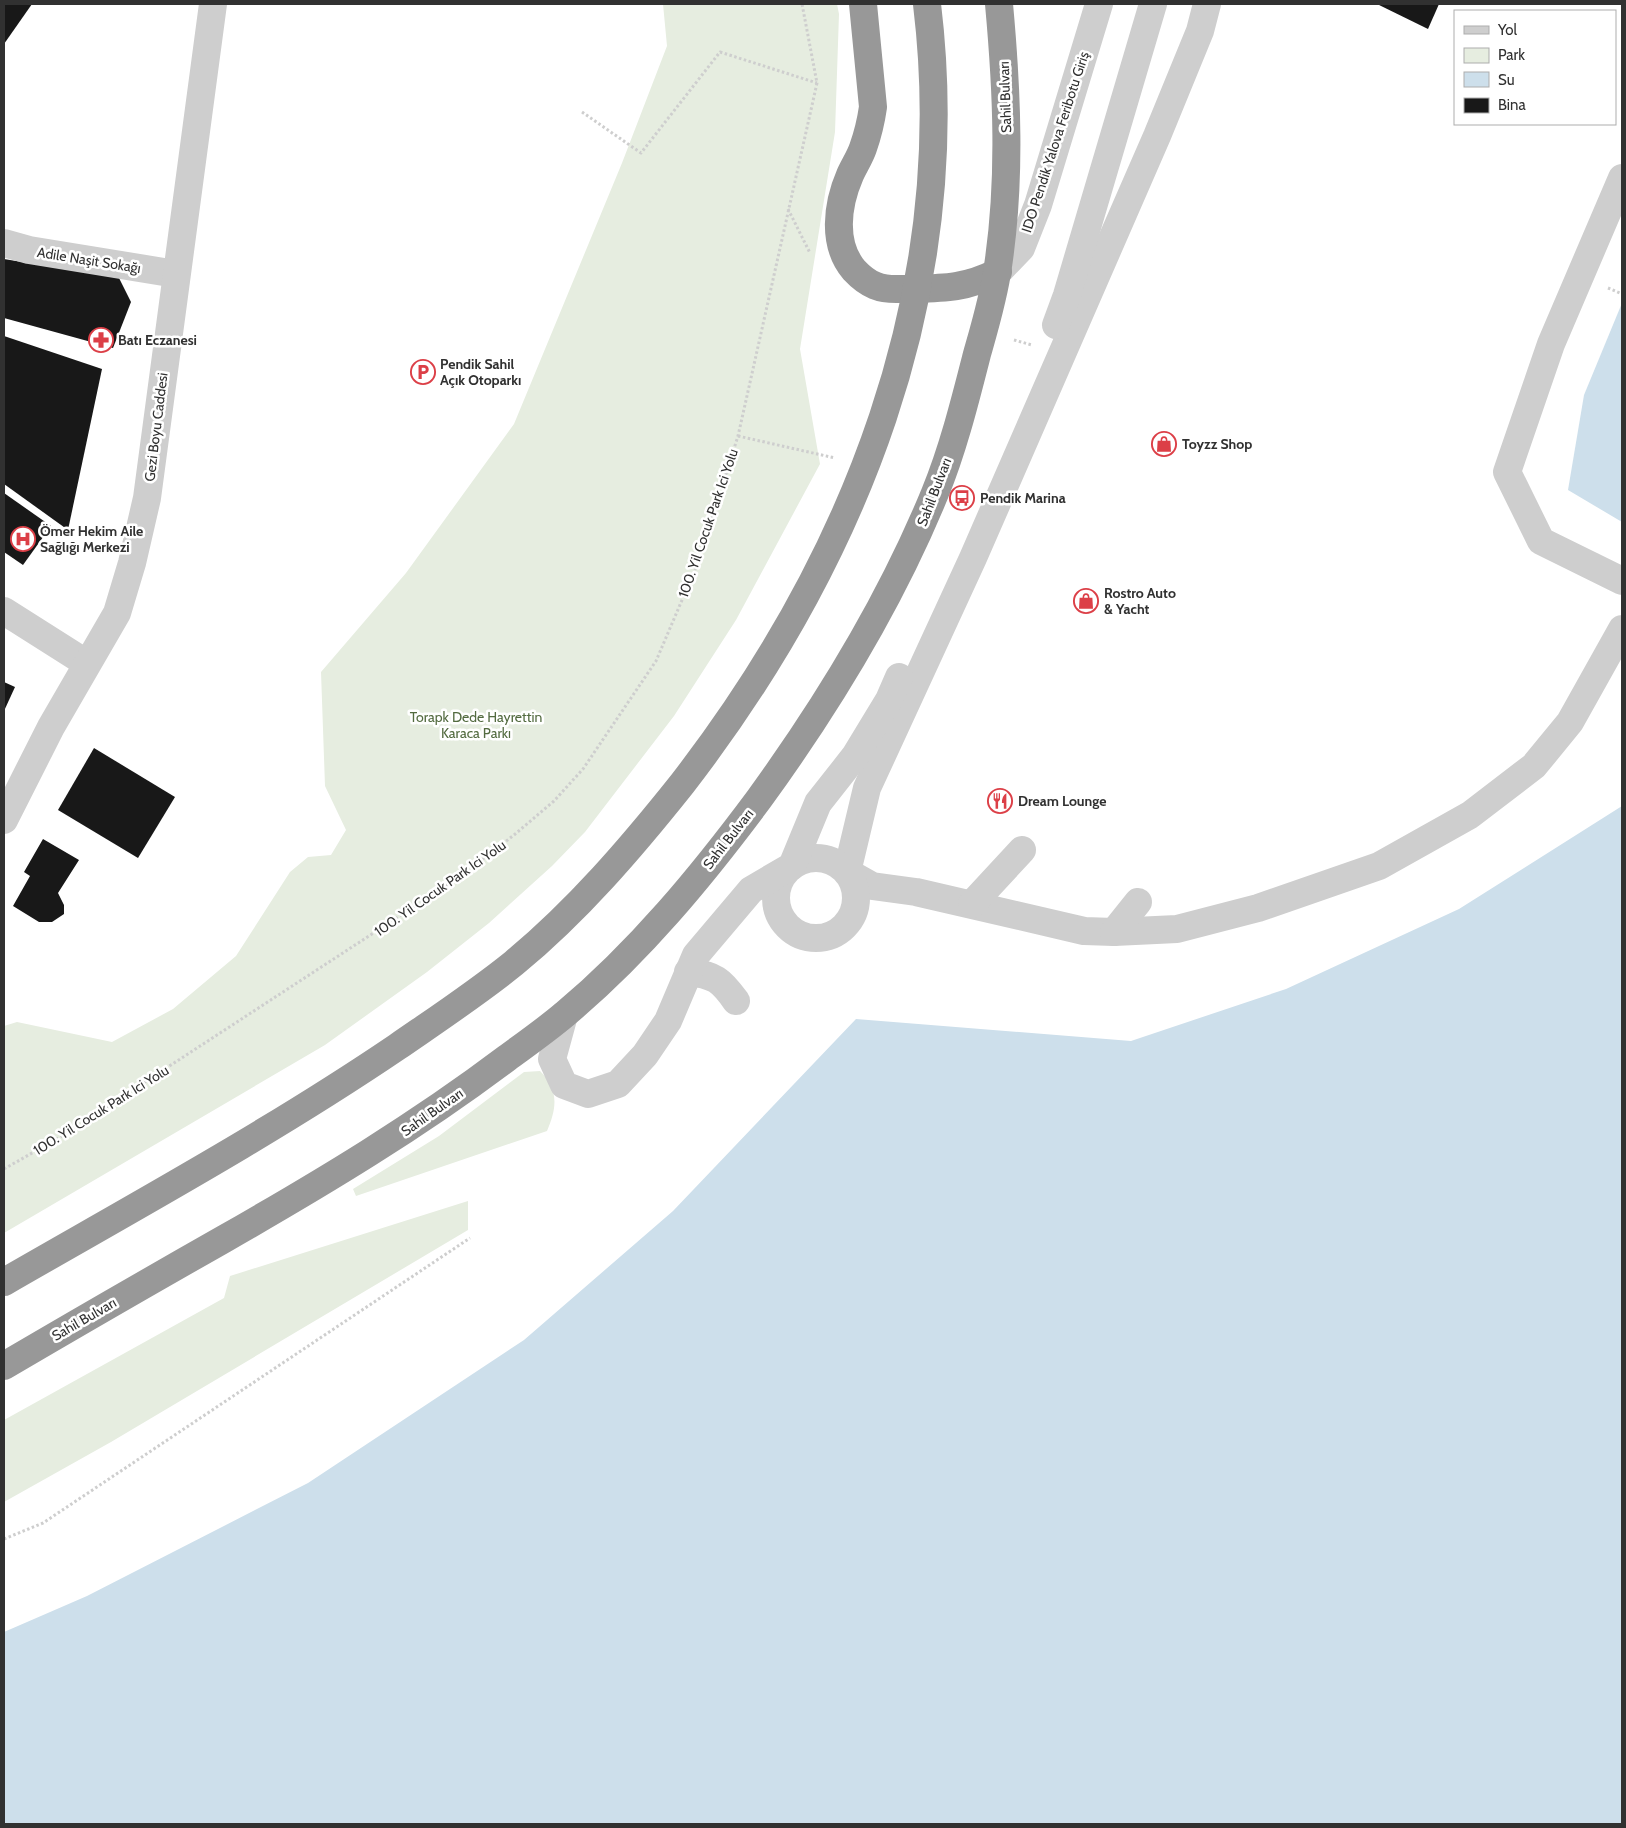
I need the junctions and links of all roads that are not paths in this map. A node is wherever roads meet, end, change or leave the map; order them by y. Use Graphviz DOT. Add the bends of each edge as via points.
graph roads {
  1 [pos="213,4"];
  2 [pos="863,4"];
  3 [pos="927,4"];
  4 [pos="999,4"];
  5 [pos="1099,4"];
  6 [pos="1153,4"];
  7 [pos="1207,4"];
  8 [pos="1622,178"];
  9 [pos="4,243"];
  10 [pos="998,272"];
  11 [pos="176,274"];
  12 [pos="918,288"];
  13 [pos="1622,581"];
  14 [pos="4,611"];
  15 [pos="1622,629"];
  16 [pos="86,663"];
  17 [pos="4,820"];
  18 [pos="1022,850"];
  19 [pos="792,866"];
  20 [pos="847,872"];
  21 [pos="1138,902"];
  22 [pos="972,904"];
  23 [pos="1114,932"];
  24 [pos="688,972"];
  25 [pos="736,1001"];
  26 [pos="564,1015"];
  27 [pos="4,1282"];
  28 [pos="4,1366"];
  1 -- 11 [label="street, Gezi Boyu Caddesi"];
  2 -- 12 [label="highway" via="873,107 865,142 841,199 841,244 848,263 860,277 877,288"];
  3 -- 12 [label="highway" via="934,59 934,126 932,185"];
  4 -- 10 [label="highway, Sahil Bulvarı" via="1007,126"];
  5 -- 10 [label="street, IDO Pendik Yalova Feribotu Giriş" via="1038,205 1021,248"];
  6 -- 19 [label="street" via="1067,295 1030,391 889,700 855,756 818,804"];
  7 -- 20 [label="street" via="1200,32 1158,136 973,558 867,788"];
  8 -- 13 [label="street" via="1551,344 1507,472 1541,541"];
  9 -- 11 [label="street, Adile Naşit Sokağı"];
  10 -- 12 [label="highway" via="968,285"];
  10 -- 26 [label="highway, Sahil Bulvarı" via="966,396 937,490 889,594 846,670 793,752 729,840 677,904"];
  11 -- 16 [label="street, Gezi Boyu Caddesi" via="147,498 132,563 117,613"];
  12 -- 27 [label="highway" via="867,466 844,520 770,659 718,737 650,824 590,893 514,963 322,1098"];
  14 -- 16 [label="street"];
  15 -- 23 [label="street" via="1601,671 1564,729 1534,766 1470,815 1380,866 1258,908 1178,929"];
  16 -- 17 [label="street, Gezi Boyu Caddesi"];
  18 -- 22 [label="street"];
  19 -- 20 [label="street" via="808,859 822,858"];
  19 -- 20 [label="street" via="779,883 776,896 778,910 787,926 812,938 834,934 851,917 855,890"];
  19 -- 24 [label="street" via="751,890 696,955"];
  20 -- 22 [label="street" via="872,886"];
  21 -- 23 [label="street"];
  22 -- 23 [label="street" via="1084,930"];
  24 -- 25 [label="street" via="717,978"];
  24 -- 26 [label="street" via="668,1021 645,1055 618,1084 588,1094 564,1084 552,1059"];
  26 -- 28 [label="highway, Sahil Bulvarı" via="404,1132"];
}
